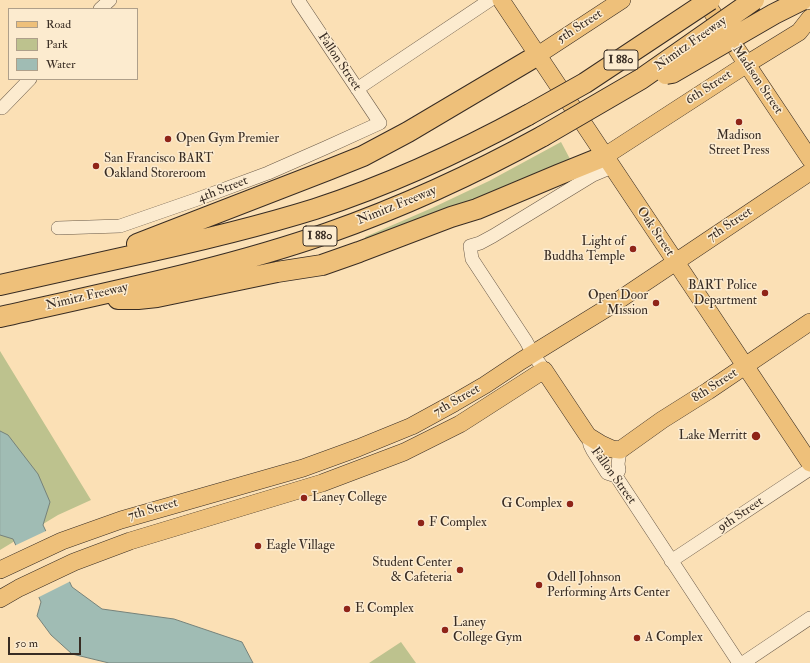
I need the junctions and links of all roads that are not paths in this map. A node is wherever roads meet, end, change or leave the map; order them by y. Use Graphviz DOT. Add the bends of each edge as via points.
graph roads {
  1 [pos="110,0"];
  2 [pos="298,0"];
  3 [pos="490,0"];
  4 [pos="502,0"];
  5 [pos="622,0"];
  6 [pos="704,0"];
  7 [pos="710,0"];
  8 [pos="754,0"];
  9 [pos="802,0"];
  10 [pos="101,8"];
  11 [pos="810,18"];
  12 [pos="805,29"];
  13 [pos="538,55"];
  14 [pos="747,64"];
  15 [pos="641,79"];
  16 [pos="29,80"];
  17 [pos="357,89"];
  18 [pos="2,108"];
  19 [pos="380,123"];
  20 [pos="810,159"];
  21 [pos="608,161"];
  22 [pos="810,172"];
  23 [pos="58,228"];
  24 [pos="470,246"];
  25 [pos="675,262"];
  26 [pos="77,268"];
  27 [pos="0,285"];
  28 [pos="84,298"];
  29 [pos="607,308"];
  30 [pos="0,317"];
  31 [pos="810,322"];
  32 [pos="533,354"];
  33 [pos="745,366"];
  34 [pos="547,374"];
  35 [pos="588,436"];
  36 [pos="620,450"];
  37 [pos="810,463"];
  38 [pos="810,469"];
  39 [pos="616,476"];
  40 [pos="671,561"];
  41 [pos="4,569"];
  42 [pos="0,599"];
  43 [pos="810,618"];
  44 [pos="739,663"];
  45 [pos="743,663"];
  1 -- 10 [label="street"];
  2 -- 17 [label="street, Fallon Street"];
  3 -- 17 [label="street"];
  4 -- 13 [label="main road, Oak Street"];
  5 -- 13 [label="main road, 5th Street"];
  6 -- 14 [label="main road, Madison Street"];
  7 -- 26 [label="highway, Nimitz Freeway / I 880, bridge" via="585,83 423,167 315,209 273,222"];
  8 -- 15 [label="highway, Nimitz Freeway / I 880, bridge"];
  9 -- 15 [label="highway, bridge" via="672,72"];
  11 -- 12 [label="main road, 6th Street"];
  12 -- 14 [label="main road, 6th Street"];
  13 -- 21 [label="main road, Oak Street"];
  13 -- 26 [label="highway" via="363,156"];
  14 -- 20 [label="main road, Madison Street"];
  14 -- 21 [label="main road, 6th Street"];
  15 -- 28 [label="highway, Nimitz Freeway / I 880, bridge" via="502,158 386,211 280,249"];
  16 -- 18 [label="street"];
  17 -- 19 [label="street, Fallon Street"];
  19 -- 23 [label="street, 4th Street" via="268,173 120,226"];
  21 -- 24 [label="street, 6th Street" via="593,175 493,236"];
  21 -- 25 [label="main road, Oak Street"];
  21 -- 28 [label="highway" via="558,175 477,209 322,265 157,297"];
  22 -- 25 [label="main road, 7th Street"];
  24 -- 32 [label="street, Fallon Street" via="472,259"];
  25 -- 29 [label="main road, 7th Street"];
  25 -- 33 [label="main road, Oak Street"];
  26 -- 27 [label="highway, Nimitz Freeway / I 880"];
  28 -- 30 [label="highway, Nimitz Freeway / I 880"];
  29 -- 32 [label="main road, 7th Street"];
  29 -- 34 [label="main road" via="560,344 549,359"];
  31 -- 33 [label="main road, 8th Street"];
  32 -- 34 [label="street, Fallon Street"];
  32 -- 41 [label="main road, 7th Street" via="454,404 412,426 358,448 303,468 121,520 62,542"];
  33 -- 36 [label="main road, 8th Street"];
  33 -- 37 [label="main road, Oak Street"];
  34 -- 35 [label="main road, Fallon Street"];
  34 -- 42 [label="main road, 7th Street" via="460,424 404,452 322,483 130,540 74,562"];
  35 -- 36 [label="main road" via="612,449"];
  35 -- 39 [label="street, Fallon Street" via="593,451 607,473"];
  36 -- 39 [label="street" via="619,470"];
  38 -- 40 [label="street, 9th Street"];
  39 -- 40 [label="street, Fallon Street"];
  40 -- 44 [label="street, Fallon Street"];
  43 -- 45 [label="street"];
}
